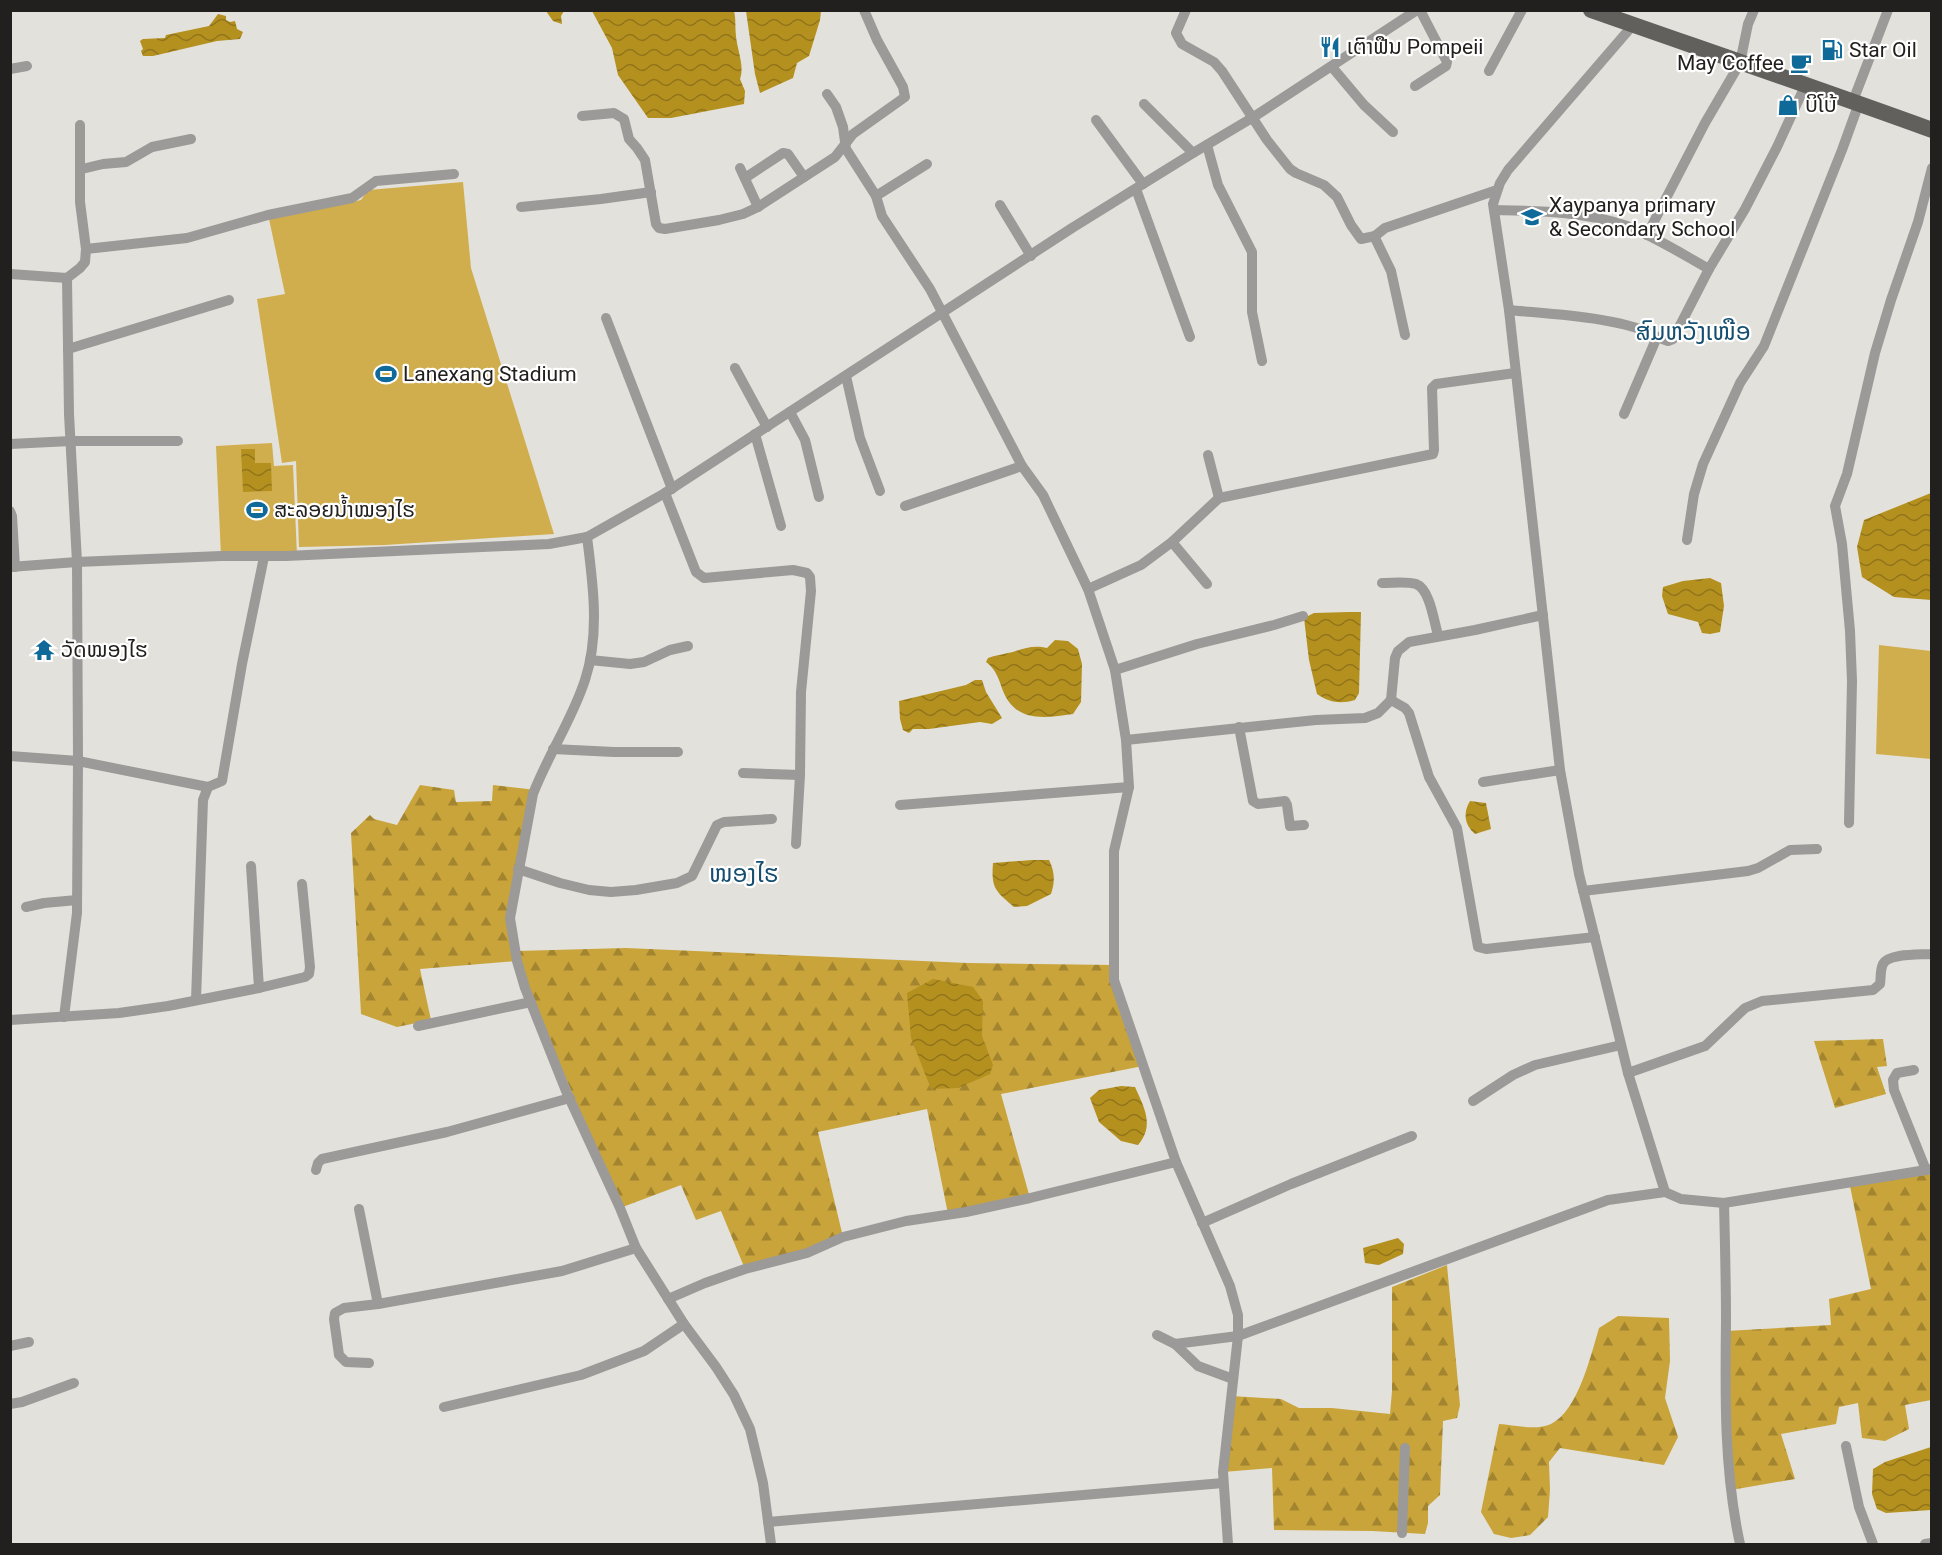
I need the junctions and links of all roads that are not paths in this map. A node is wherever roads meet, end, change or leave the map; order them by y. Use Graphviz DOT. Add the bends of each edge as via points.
graph roads {
  1 [pos="864,10"];
  2 [pos="1186,10"];
  3 [pos="1419,10"];
  4 [pos="1522,10"];
  5 [pos="1591,10"];
  6 [pos="1754,10"];
  7 [pos="1888,10"];
  8 [pos="1633,25"];
  9 [pos="1740,63"];
  10 [pos="27,66"];
  11 [pos="1332,67"];
  12 [pos="10,69"];
  13 [pos="1490,71"];
  14 [pos="1415,86"];
  15 [pos="1805,86"];
  16 [pos="827,94"];
  17 [pos="1856,102"];
  18 [pos="1144,104"];
  19 [pos="582,116"];
  20 [pos="1252,118"];
  21 [pos="1096,120"];
  22 [pos="80,125"];
  23 [pos="1932,130"];
  24 [pos="1393,132"];
  25 [pos="191,139"];
  26 [pos="845,145"];
  27 [pos="1207,145"];
  28 [pos="1193,153"];
  29 [pos="927,164"];
  30 [pos="1932,168"];
  31 [pos="82,169"];
  32 [pos="454,174"];
  33 [pos="804,177"];
  34 [pos="1140,187"];
  35 [pos="1497,190"];
  36 [pos="651,192"];
  37 [pos="876,196"];
  38 [pos="1000,205"];
  39 [pos="521,207"];
  40 [pos="758,207"];
  41 [pos="1494,210"];
  42 [pos="1647,235"];
  43 [pos="1376,236"];
  44 [pos="87,249"];
  45 [pos="1031,256"];
  46 [pos="1709,268"];
  47 [pos="10,274"];
  48 [pos="67,278"];
  49 [pos="229,300"];
  50 [pos="1509,310"];
  51 [pos="944,313"];
  52 [pos="606,318"];
  53 [pos="1406,335"];
  54 [pos="1190,337"];
  55 [pos="1657,337"];
  56 [pos="68,349"];
  57 [pos="1262,361"];
  58 [pos="735,368"];
  59 [pos="1515,373"];
  60 [pos="846,376"];
  61 [pos="790,412"];
  62 [pos="1624,414"];
  63 [pos="767,427"];
  64 [pos="755,434"];
  65 [pos="71,441"];
  66 [pos="178,441"];
  67 [pos="10,444"];
  68 [pos="1208,455"];
  69 [pos="1022,466"];
  70 [pos="668,491"];
  71 [pos="880,491"];
  72 [pos="819,496"];
  73 [pos="1219,498"];
  74 [pos="905,506"];
  75 [pos="10,512"];
  76 [pos="781,526"];
  77 [pos="587,537"];
  78 [pos="1687,540"];
  79 [pos="1172,542"];
  80 [pos="264,557"];
  81 [pos="76,562"];
  82 [pos="13,567"];
  83 [pos="1382,583"];
  84 [pos="1207,584"];
  85 [pos="1088,589"];
  86 [pos="1543,615"];
  87 [pos="1303,616"];
  88 [pos="1438,635"];
  89 [pos="688,646"];
  90 [pos="590,660"];
  91 [pos="1115,670"];
  92 [pos="1391,700"];
  93 [pos="1239,727"];
  94 [pos="1126,740"];
  95 [pos="554,749"];
  96 [pos="678,752"];
  97 [pos="10,756"];
  98 [pos="78,762"];
  99 [pos="1560,770"];
  100 [pos="743,773"];
  101 [pos="800,775"];
  102 [pos="1483,782"];
  103 [pos="208,787"];
  104 [pos="1129,787"];
  105 [pos="900,806"];
  106 [pos="772,819"];
  107 [pos="1849,824"];
  108 [pos="1304,825"];
  109 [pos="796,844"];
  110 [pos="1817,849"];
  111 [pos="251,866"];
  112 [pos="518,869"];
  113 [pos="302,884"];
  114 [pos="1583,891"];
  115 [pos="77,900"];
  116 [pos="26,907"];
  117 [pos="1595,937"];
  118 [pos="1932,954"];
  119 [pos="259,988"];
  120 [pos="196,1000"];
  121 [pos="531,1002"];
  122 [pos="64,1017"];
  123 [pos="10,1020"];
  124 [pos="418,1026"];
  125 [pos="1621,1045"];
  126 [pos="1914,1070"];
  127 [pos="1628,1073"];
  128 [pos="570,1098"];
  129 [pos="1473,1101"];
  130 [pos="1412,1136"];
  131 [pos="1176,1162"];
  132 [pos="1929,1169"];
  133 [pos="316,1170"];
  134 [pos="1665,1192"];
  135 [pos="1724,1203"];
  136 [pos="359,1209"];
  137 [pos="1202,1223"];
  138 [pos="636,1248"];
  139 [pos="668,1299"];
  140 [pos="378,1304"];
  141 [pos="684,1324"];
  142 [pos="1157,1335"];
  143 [pos="1238,1336"];
  144 [pos="29,1342"];
  145 [pos="1175,1344"];
  146 [pos="10,1346"];
  147 [pos="369,1363"];
  148 [pos="1233,1379"];
  149 [pos="74,1383"];
  150 [pos="10,1404"];
  151 [pos="444,1407"];
  152 [pos="1846,1446"];
  153 [pos="1405,1448"];
  154 [pos="1222,1483"];
  155 [pos="768,1522"];
  156 [pos="1401,1533"];
  157 [pos="1932,1543"];
  158 [pos="771,1545"];
  159 [pos="1228,1545"];
  160 [pos="1740,1545"];
  161 [pos="1873,1545"];
  162 [pos="1925,1545"];
  1 -- 26 [label="street" via="905,97 853,134"];
  2 -- 20 [label="street" via="1176,33 1178,39 1222,70"];
  3 -- 11 [label="street"];
  3 -- 14 [label="street" via="1447,62"];
  4 -- 13 [label="street"];
  5 -- 8 [label="main road"];
  6 -- 9 [label="street"];
  7 -- 17 [label="street"];
  8 -- 9 [label="main road"];
  8 -- 35 [label="street" via="1508,170"];
  9 -- 15 [label="main road"];
  9 -- 42 [label="street"];
  10 -- 12 [label="street"];
  11 -- 20 [label="street"];
  11 -- 24 [label="street"];
  15 -- 17 [label="main road"];
  15 -- 46 [label="street" via="1772,158"];
  16 -- 26 [label="street" via="836,107"];
  17 -- 23 [label="main road"];
  17 -- 78 [label="street" via="1842,150 1764,346 1740,383 1703,464"];
  18 -- 28 [label="street"];
  19 -- 36 [label="street" via="614,113 624,120 629,139 645,160"];
  20 -- 27 [label="street"];
  20 -- 43 [label="street" via="1290,169 1324,184 1337,197 1361,239"];
  21 -- 34 [label="street"];
  22 -- 31 [label="street"];
  25 -- 31 [label="street" via="152,147 126,162"];
  26 -- 33 [label="street" via="835,157"];
  26 -- 37 [label="street"];
  27 -- 28 [label="street"];
  27 -- 57 [label="street" via="1218,185 1252,252 1252,312"];
  28 -- 34 [label="street"];
  29 -- 37 [label="street"];
  30 -- 107 [label="street" via="1875,353 1847,474 1835,506 1842,544 1852,681"];
  31 -- 44 [label="street" via="80,202"];
  32 -- 44 [label="street" via="376,181 352,198 187,237"];
  33 -- 40 [label="street"];
  33 -- 40 [label="street" via="788,154 783,153 742,173"];
  34 -- 45 [label="street"];
  34 -- 54 [label="street"];
  35 -- 41 [label="street"];
  35 -- 43 [label="street" via="1385,228"];
  36 -- 39 [label="street"];
  36 -- 40 [label="street" via="656,224 665,229 743,214"];
  37 -- 51 [label="street" via="882,216"];
  38 -- 45 [label="street"];
  41 -- 42 [label="street" via="1582,215"];
  41 -- 50 [label="street"];
  42 -- 46 [label="street"];
  43 -- 53 [label="street" via="1391,271"];
  44 -- 48 [label="street" via="85,262"];
  45 -- 51 [label="street"];
  46 -- 55 [label="street" via="1673,339"];
  47 -- 48 [label="street"];
  48 -- 56 [label="street"];
  49 -- 56 [label="street"];
  50 -- 55 [label="street" via="1623,325"];
  50 -- 59 [label="street"];
  51 -- 60 [label="street"];
  51 -- 69 [label="street"];
  52 -- 70 [label="street"];
  55 -- 62 [label="street"];
  56 -- 65 [label="street"];
  58 -- 63 [label="street"];
  59 -- 73 [label="street" via="1436,384 1432,388 1433,454"];
  59 -- 86 [label="street"];
  60 -- 61 [label="street"];
  60 -- 71 [label="street" via="860,438"];
  61 -- 63 [label="street"];
  61 -- 72 [label="street" via="805,440"];
  63 -- 64 [label="street"];
  64 -- 70 [label="street"];
  64 -- 76 [label="street"];
  65 -- 66 [label="street"];
  65 -- 67 [label="street"];
  65 -- 81 [label="street"];
  68 -- 73 [label="street"];
  69 -- 74 [label="street"];
  69 -- 85 [label="street" via="1043,495"];
  70 -- 77 [label="street"];
  70 -- 101 [label="street" via="696,572 704,578 793,570 810,577 801,692"];
  73 -- 79 [label="street"];
  75 -- 82 [label="street"];
  77 -- 80 [label="street" via="549,544"];
  77 -- 90 [label="street" via="593,616"];
  79 -- 84 [label="street"];
  79 -- 85 [label="street" via="1141,565"];
  80 -- 81 [label="street"];
  80 -- 103 [label="street" via="222,780"];
  81 -- 82 [label="street"];
  81 -- 98 [label="street"];
  83 -- 88 [label="street" via="1420,587 1428,597"];
  85 -- 91 [label="street"];
  86 -- 88 [label="street"];
  86 -- 99 [label="street"];
  87 -- 91 [label="street"];
  88 -- 92 [label="street" via="1408,642 1398,651"];
  89 -- 90 [label="street" via="630,664"];
  90 -- 95 [label="street"];
  91 -- 94 [label="street"];
  92 -- 93 [label="street" via="1378,713 1365,718"];
  92 -- 117 [label="street" via="1409,713 1429,777 1457,828 1478,947"];
  93 -- 94 [label="street"];
  93 -- 108 [label="street" via="1253,801 1285,801 1290,826"];
  94 -- 104 [label="street"];
  95 -- 96 [label="street"];
  95 -- 112 [label="street" via="533,794"];
  97 -- 98 [label="street"];
  98 -- 103 [label="street"];
  98 -- 115 [label="street"];
  99 -- 102 [label="street"];
  99 -- 114 [label="street"];
  100 -- 101 [label="street"];
  101 -- 109 [label="street"];
  103 -- 120 [label="street" via="203,800"];
  104 -- 105 [label="street"];
  104 -- 131 [label="street" via="1114,850 1114,980"];
  106 -- 112 [label="street" via="717,825 692,876 677,883 611,892 560,883"];
  110 -- 114 [label="street" via="1790,850 1748,872"];
  111 -- 119 [label="street"];
  112 -- 121 [label="street" via="510,918 517,961"];
  113 -- 119 [label="street" via="309,974"];
  114 -- 117 [label="street"];
  115 -- 116 [label="street"];
  115 -- 122 [label="street"];
  117 -- 125 [label="street"];
  118 -- 127 [label="street" via="1888,959 1882,966 1880,984 1873,990 1752,1004 1705,1046"];
  119 -- 120 [label="street"];
  120 -- 122 [label="street" via="119,1013"];
  121 -- 124 [label="street"];
  121 -- 128 [label="street"];
  122 -- 123 [label="street"];
  125 -- 127 [label="street"];
  125 -- 129 [label="street" via="1535,1065 1513,1074"];
  126 -- 132 [label="street" via="1897,1073 1894,1090"];
  127 -- 134 [label="street"];
  128 -- 133 [label="street" via="447,1132 322,1159"];
  128 -- 138 [label="street"];
  130 -- 137 [label="street"];
  131 -- 137 [label="street"];
  131 -- 139 [label="street" via="1030,1198 843,1237 807,1253 745,1269"];
  132 -- 135 [label="street"];
  134 -- 135 [label="street" via="1675,1197"];
  134 -- 143 [label="street" via="1608,1200"];
  135 -- 160 [label="street" via="1728,1450 1732,1509"];
  136 -- 140 [label="street"];
  137 -- 143 [label="street" via="1230,1286 1238,1315"];
  138 -- 139 [label="street"];
  138 -- 140 [label="street" via="562,1272"];
  139 -- 141 [label="street"];
  140 -- 147 [label="street" via="344,1308 335,1313 334,1319 339,1355 346,1362"];
  141 -- 151 [label="street" via="644,1351 580,1375"];
  141 -- 155 [label="street" via="728,1386 750,1429"];
  142 -- 145 [label="street"];
  143 -- 145 [label="street"];
  143 -- 148 [label="street"];
  144 -- 146 [label="street"];
  145 -- 148 [label="street" via="1198,1366"];
  148 -- 154 [label="street"];
  149 -- 150 [label="street"];
  152 -- 161 [label="street" via="1859,1507"];
  153 -- 156 [label="street"];
  154 -- 155 [label="street"];
  154 -- 159 [label="street"];
  155 -- 158 [label="street"];
  157 -- 162 [label="street"];
}
